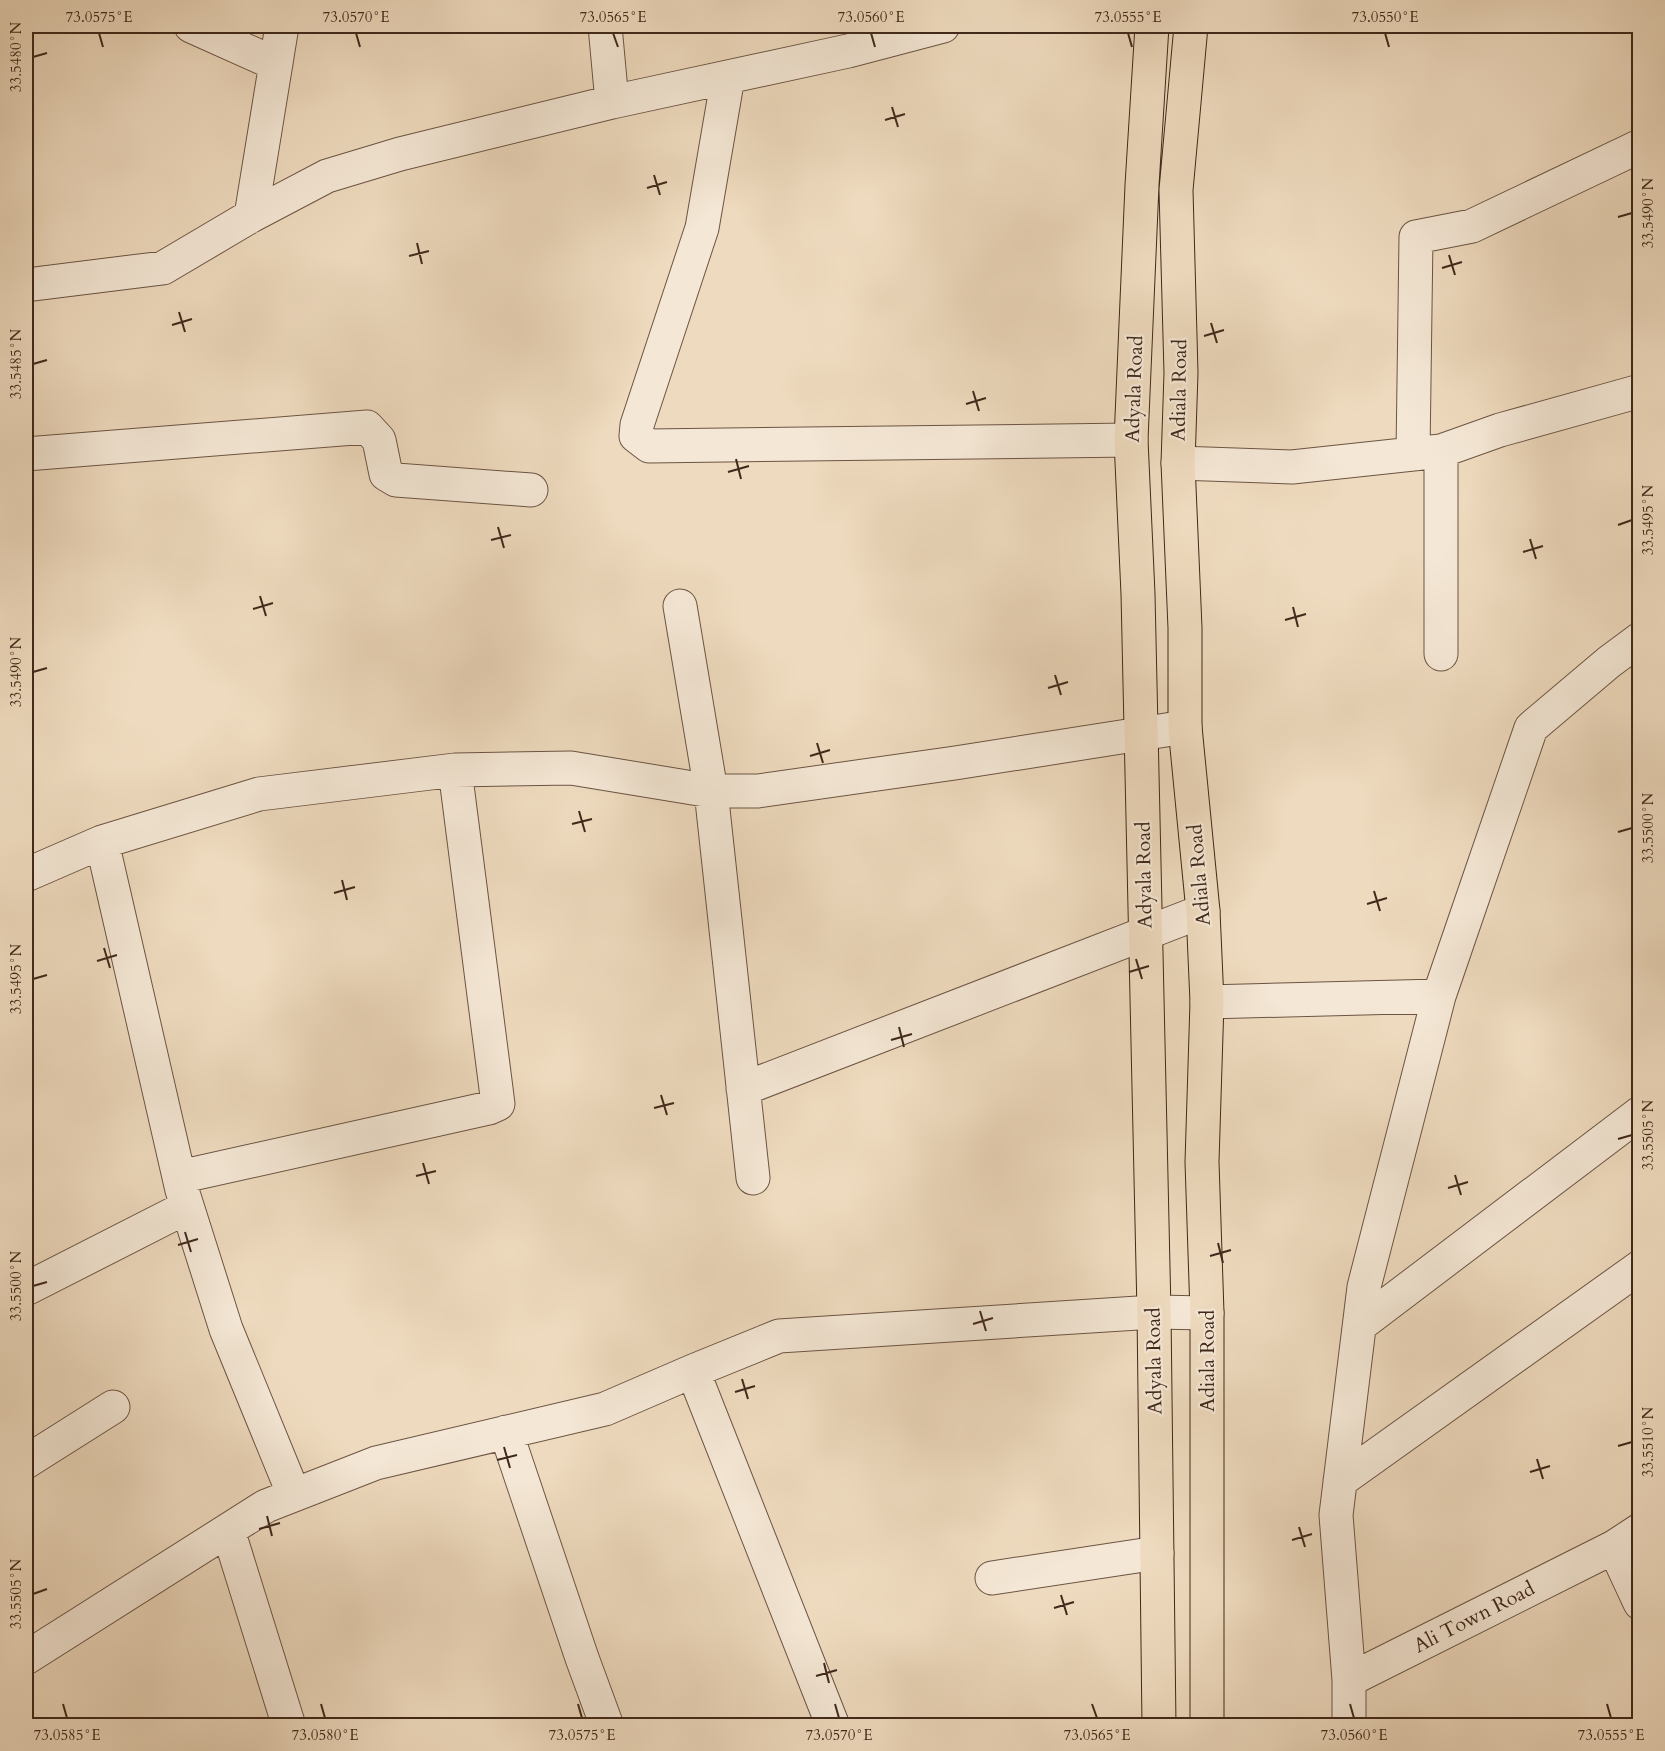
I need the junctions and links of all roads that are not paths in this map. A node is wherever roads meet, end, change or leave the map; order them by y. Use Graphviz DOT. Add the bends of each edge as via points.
graph roads {
  1 [pos="191,26"];
  2 [pos="282,26"];
  3 [pos="605,26"];
  4 [pos="943,26"];
  5 [pos="1152,26"];
  6 [pos="1191,26"];
  7 [pos="276,64"];
  8 [pos="728,77"];
  9 [pos="612,102"];
  10 [pos="1640,146"];
  11 [pos="251,216"];
  12 [pos="26,285"];
  13 [pos="1640,391"];
  14 [pos="1131,440"];
  15 [pos="1427,453"];
  16 [pos="26,454"];
  17 [pos="1178,463"];
  18 [pos="531,490"];
  19 [pos="680,606"];
  20 [pos="1640,639"];
  21 [pos="1441,654"];
  22 [pos="1185,727"];
  23 [pos="1141,734"];
  24 [pos="455,770"];
  25 [pos="711,791"];
  26 [pos="102,842"];
  27 [pos="26,874"];
  28 [pos="1203,911"];
  29 [pos="1145,934"];
  30 [pos="1439,996"];
  31 [pos="1207,1002"];
  32 [pos="743,1089"];
  33 [pos="1640,1113"];
  34 [pos="753,1178"];
  35 [pos="183,1192"];
  36 [pos="1640,1267"];
  37 [pos="26,1289"];
  38 [pos="1154,1312"];
  39 [pos="1207,1313"];
  40 [pos="1360,1325"];
  41 [pos="693,1371"];
  42 [pos="113,1407"];
  43 [pos="506,1432"];
  44 [pos="26,1462"];
  45 [pos="1340,1481"];
  46 [pos="294,1495"];
  47 [pos="228,1530"];
  48 [pos="1627,1539"];
  49 [pos="1157,1553"];
  50 [pos="992,1578"];
  51 [pos="1640,1603"];
  52 [pos="26,1658"];
  53 [pos="1349,1680"];
  54 [pos="289,1725"];
  55 [pos="607,1725"];
  56 [pos="832,1725"];
  57 [pos="1159,1725"];
  58 [pos="1207,1725"];
  59 [pos="1349,1725"];
  1 -- 7 [label="street"];
  2 -- 7 [label="street"];
  3 -- 9 [label="street"];
  4 -- 8 [label="street"];
  5 -- 14 [label="main road, Adyala Road"];
  6 -- 17 [label="main road, Adiala Road" via="1176,190 1181,373"];
  7 -- 11 [label="street"];
  8 -- 9 [label="street"];
  8 -- 14 [label="street" via="702,228 636,436 648,446"];
  9 -- 11 [label="street" via="327,176"];
  10 -- 15 [label="street" via="1472,226 1416,237"];
  11 -- 12 [label="street" via="163,268"];
  13 -- 15 [label="street"];
  14 -- 23 [label="main road, Adyala Road"];
  15 -- 17 [label="street" via="1292,467"];
  15 -- 21 [label="street"];
  16 -- 18 [label="street" via="367,427 379,440 386,474 396,480"];
  17 -- 22 [label="main road, Adiala Road"];
  19 -- 25 [label="street"];
  20 -- 30 [label="street" via="1531,728"];
  22 -- 23 [label="street"];
  22 -- 28 [label="main road, Adiala Road"];
  23 -- 25 [label="street" via="758,791"];
  23 -- 29 [label="main road, Adyala Road"];
  24 -- 25 [label="street" via="571,768"];
  24 -- 26 [label="street" via="260,794"];
  24 -- 35 [label="street" via="498,1104"];
  25 -- 32 [label="street"];
  26 -- 27 [label="street"];
  26 -- 35 [label="street"];
  28 -- 29 [label="street"];
  28 -- 31 [label="main road, Adiala Road"];
  29 -- 32 [label="street"];
  29 -- 38 [label="main road, Adyala Road"];
  30 -- 31 [label="street"];
  30 -- 40 [label="street" via="1364,1287"];
  31 -- 39 [label="main road, Adiala Road" via="1202,1162"];
  32 -- 34 [label="street"];
  33 -- 40 [label="street"];
  35 -- 37 [label="street"];
  35 -- 46 [label="street" via="226,1329"];
  36 -- 45 [label="street"];
  38 -- 39 [label="street"];
  38 -- 41 [label="street" via="779,1336"];
  38 -- 49 [label="main road, Adyala Road"];
  39 -- 58 [label="main road, Adiala Road"];
  40 -- 45 [label="street"];
  41 -- 43 [label="street" via="605,1409"];
  41 -- 56 [label="street"];
  42 -- 44 [label="street"];
  43 -- 46 [label="street" via="376,1463"];
  43 -- 55 [label="street"];
  45 -- 53 [label="street" via="1336,1515"];
  46 -- 47 [label="street" via="266,1506"];
  47 -- 52 [label="street"];
  47 -- 54 [label="street"];
  48 -- 51 [label="street"];
  48 -- 53 [label="street, Ali Town Road"];
  49 -- 50 [label="street"];
  49 -- 57 [label="main road, Adyala Road"];
  53 -- 59 [label="street"];
}
